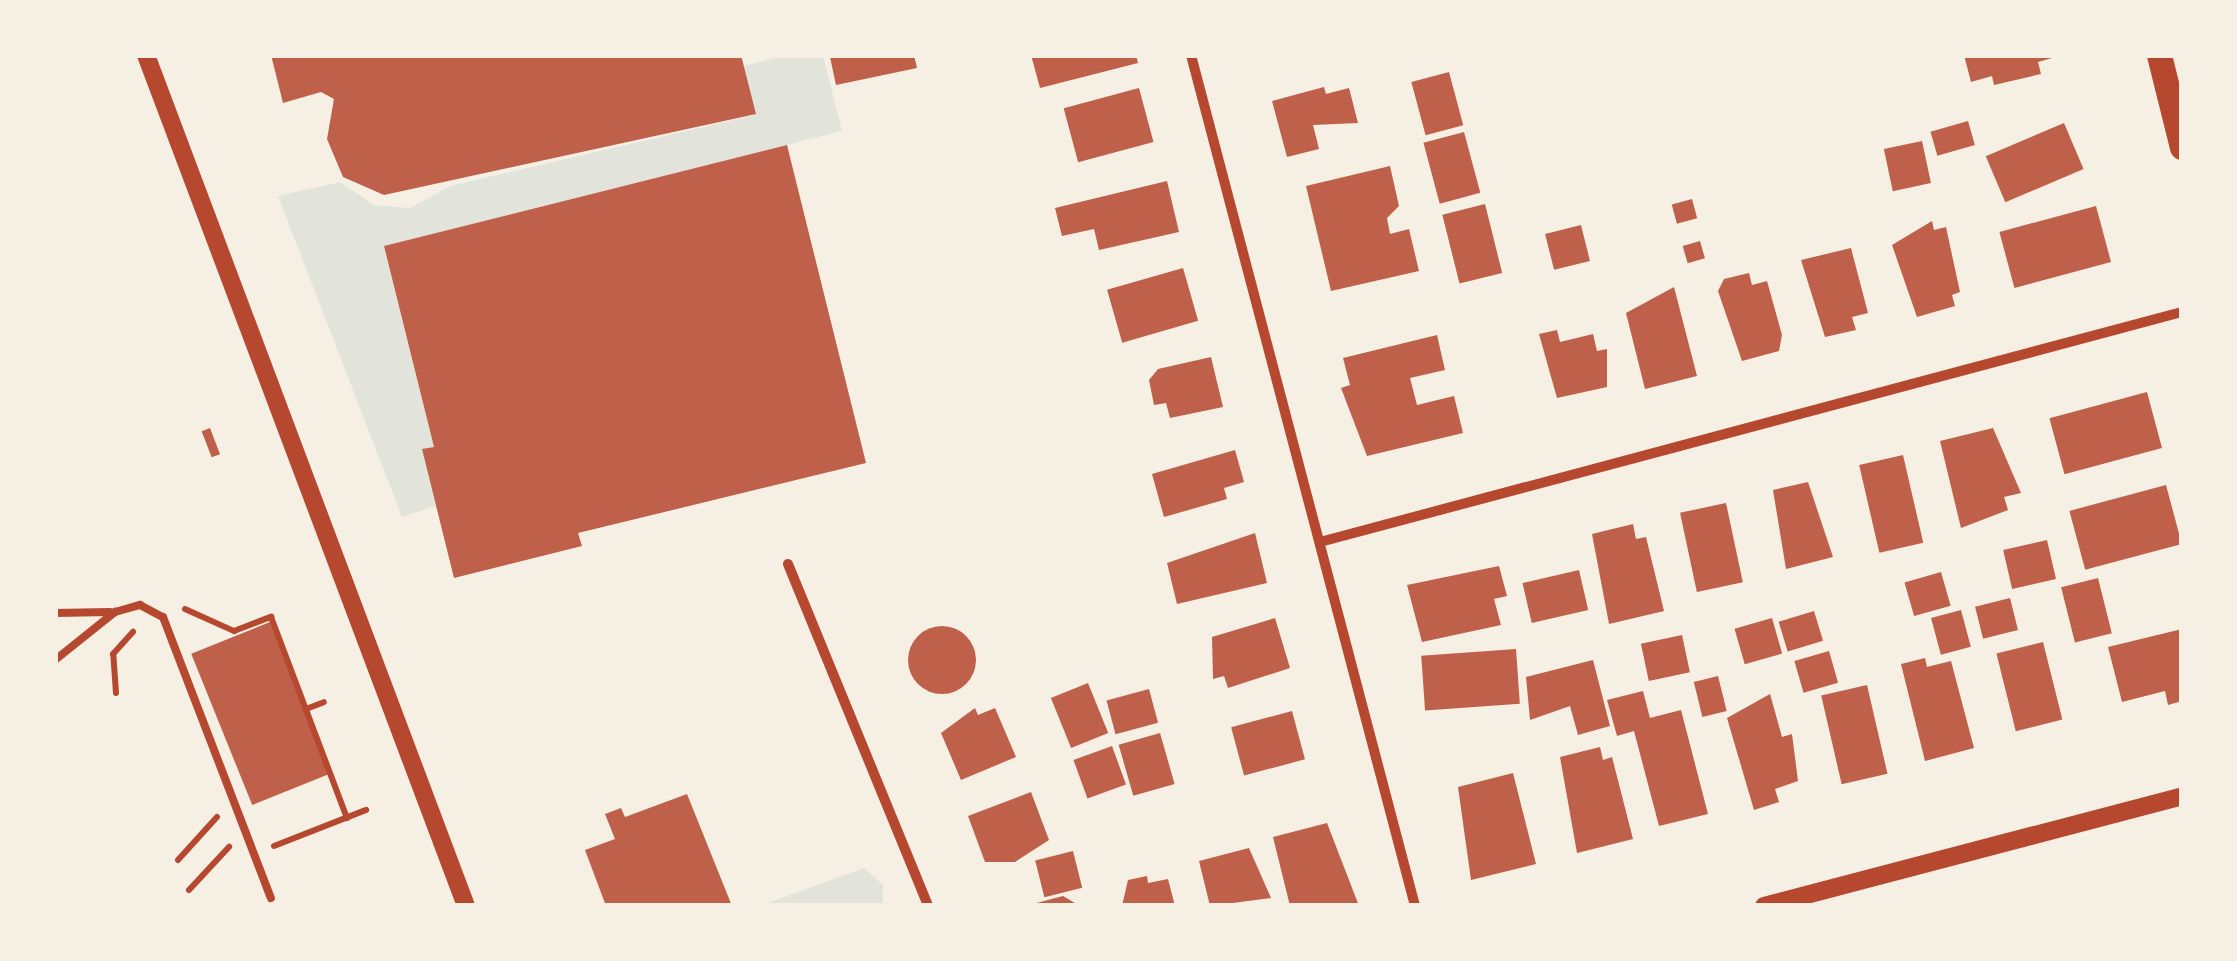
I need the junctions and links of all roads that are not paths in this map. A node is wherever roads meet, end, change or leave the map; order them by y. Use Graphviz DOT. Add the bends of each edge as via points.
graph roads {
  1 [pos="146,55"];
  2 [pos="1191,55"];
  3 [pos="2159,55"];
  4 [pos="2182,146"];
  5 [pos="2182,312"];
  6 [pos="1320,542"];
  7 [pos="788,564"];
  8 [pos="115,612"];
  9 [pos="55,614"];
  10 [pos="55,660"];
  11 [pos="2182,796"];
  12 [pos="271,898"];
  13 [pos="466,906"];
  14 [pos="928,906"];
  15 [pos="1414,906"];
  16 [pos="1764,906"];
  1 -- 13 [label="street"];
  2 -- 6 [label="street"];
  3 -- 4 [label="main road"];
  5 -- 6 [label="street"];
  6 -- 15 [label="street"];
  7 -- 14 [label="street"];
  8 -- 9 [label="lane"];
  8 -- 10 [label="lane"];
  8 -- 12 [label="lane" via="140,606 162,617"];
  11 -- 16 [label="street"];
}
